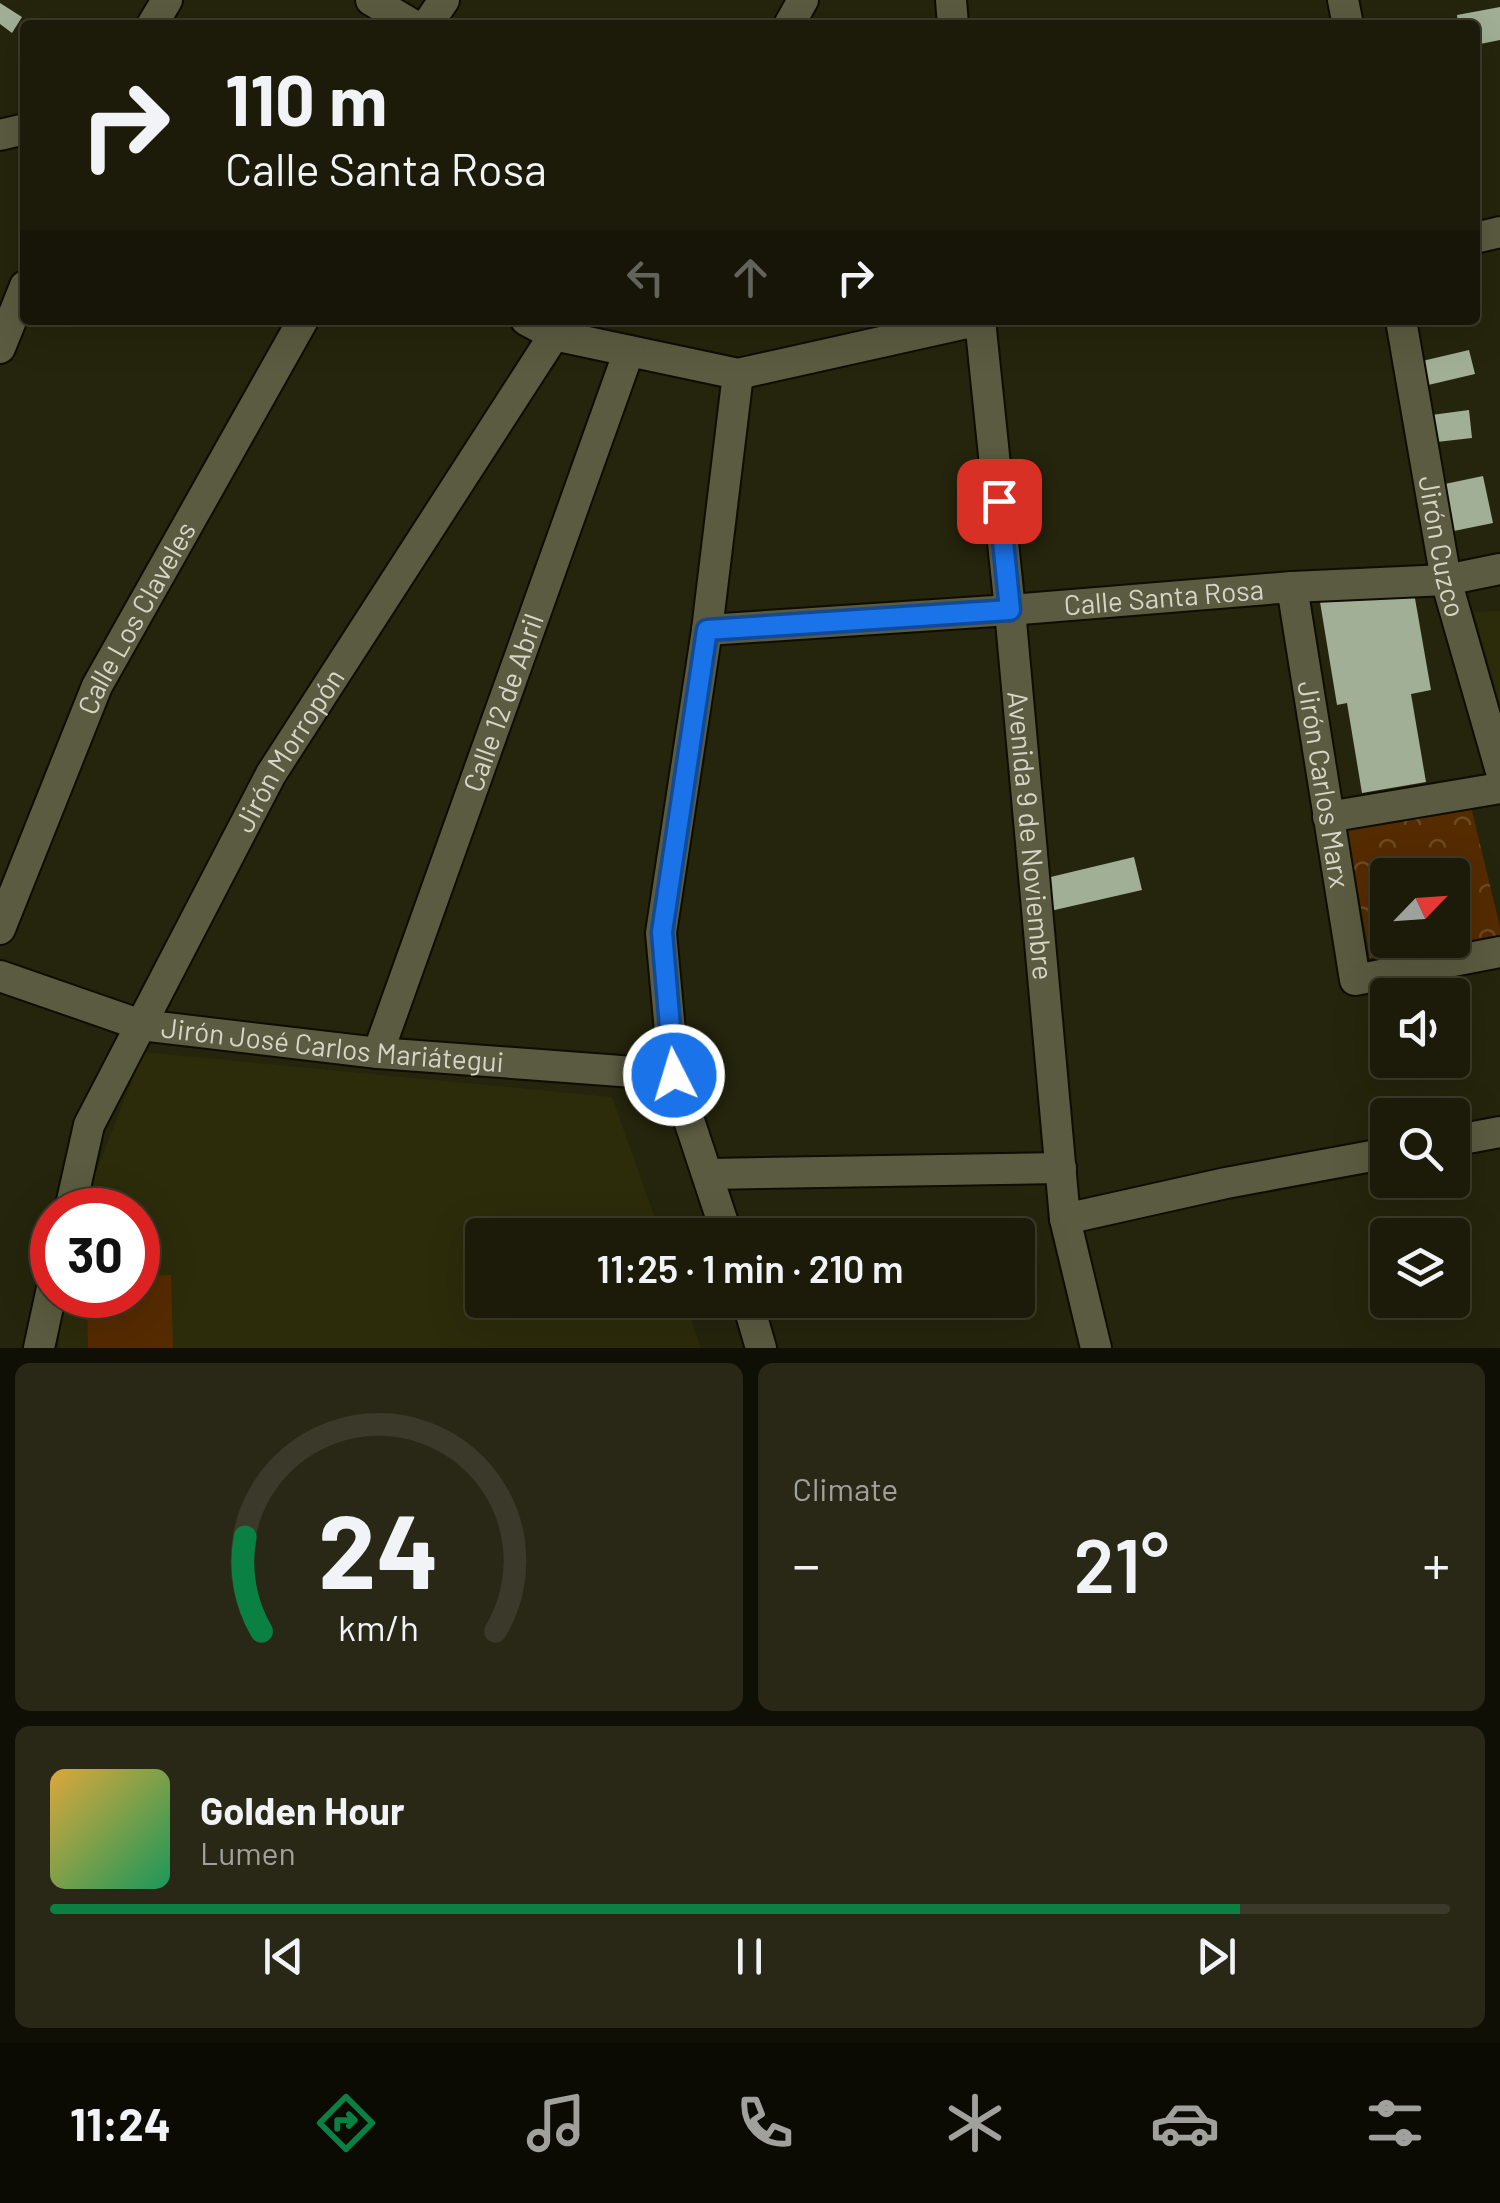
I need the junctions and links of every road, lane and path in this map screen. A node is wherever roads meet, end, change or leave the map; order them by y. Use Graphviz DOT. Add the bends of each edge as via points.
graph roads {
  1 [pos="371,0"];
  2 [pos="405,20"];
  3 [pos="20,298"];
  4 [pos="299,325"];
  5 [pos="958,325"];
  6 [pos="981,325"];
  7 [pos="1402,325"];
  8 [pos="562,328"];
  9 [pos="0,348"];
  10 [pos="629,351"];
  11 [pos="738,374"];
  12 [pos="1500,568"];
  13 [pos="1446,580"];
  14 [pos="1292,587"];
  15 [pos="1010,610"];
  16 [pos="707,630"];
  17 [pos="1500,768"];
  18 [pos="1500,788"];
  19 [pos="1328,818"];
  20 [pos="0,929"];
  21 [pos="1500,952"];
  22 [pos="0,976"];
  23 [pos="141,1025"];
  24 [pos="378,1053"];
  25 [pos="674,1075"];
  26 [pos="1500,1132"];
  27 [pos="1470,1137"];
  28 [pos="1370,1156"];
  29 [pos="1061,1168"];
  30 [pos="708,1174"];
  31 [pos="75,1188"];
  32 [pos="721,1218"];
  33 [pos="1065,1219"];
  34 [pos="46,1318"];
  35 [pos="752,1318"];
  36 [pos="39,1348"];
  37 [pos="761,1348"];
  38 [pos="1096,1348"];
  1 -- 2 [label="street"];
  3 -- 9 [label="street"];
  4 -- 20 [label="street, Calle Los Claveles" via="97,686"];
  5 -- 11 [label="street"];
  6 -- 15 [label="street, Avenida 9 de Noviembre"];
  7 -- 13 [label="street, Jirón Cuzco"];
  8 -- 10 [label="street"];
  8 -- 23 [label="street, Jirón Morropón" via="271,774"];
  10 -- 11 [label="street"];
  10 -- 24 [label="street, Calle 12 de Abril"];
  11 -- 16 [label="street"];
  12 -- 13 [label="street, Calle Santa Rosa"];
  13 -- 14 [label="street, Calle Santa Rosa"];
  13 -- 17 [label="street, Jirón Cuzco"];
  14 -- 15 [label="street, Calle Santa Rosa"];
  14 -- 19 [label="street, Jirón Carlos Marx"];
  15 -- 16 [label="street, Calle Santa Rosa"];
  15 -- 29 [label="street, Avenida 9 de Noviembre"];
  16 -- 25 [label="street" via="662,932"];
  18 -- 19 [label="street"];
  19 -- 21 [label="street, Jirón Carlos Marx" via="1354,980"];
  22 -- 23 [label="street, Jirón José Carlos Mariátegui"];
  23 -- 24 [label="street, Jirón José Carlos Mariátegui"];
  23 -- 31 [label="street, Jirón Morropón" via="90,1125"];
  24 -- 25 [label="street, Jirón José Carlos Mariátegui"];
  25 -- 30 [label="street"];
  26 -- 27 [label="street"];
  28 -- 33 [label="street"];
  29 -- 30 [label="street"];
  29 -- 33 [label="street, Avenida 9 de Noviembre"];
  30 -- 32 [label="street"];
  33 -- 38 [label="street, Avenida 9 de Noviembre"];
  34 -- 36 [label="street"];
  35 -- 37 [label="street"];
}
